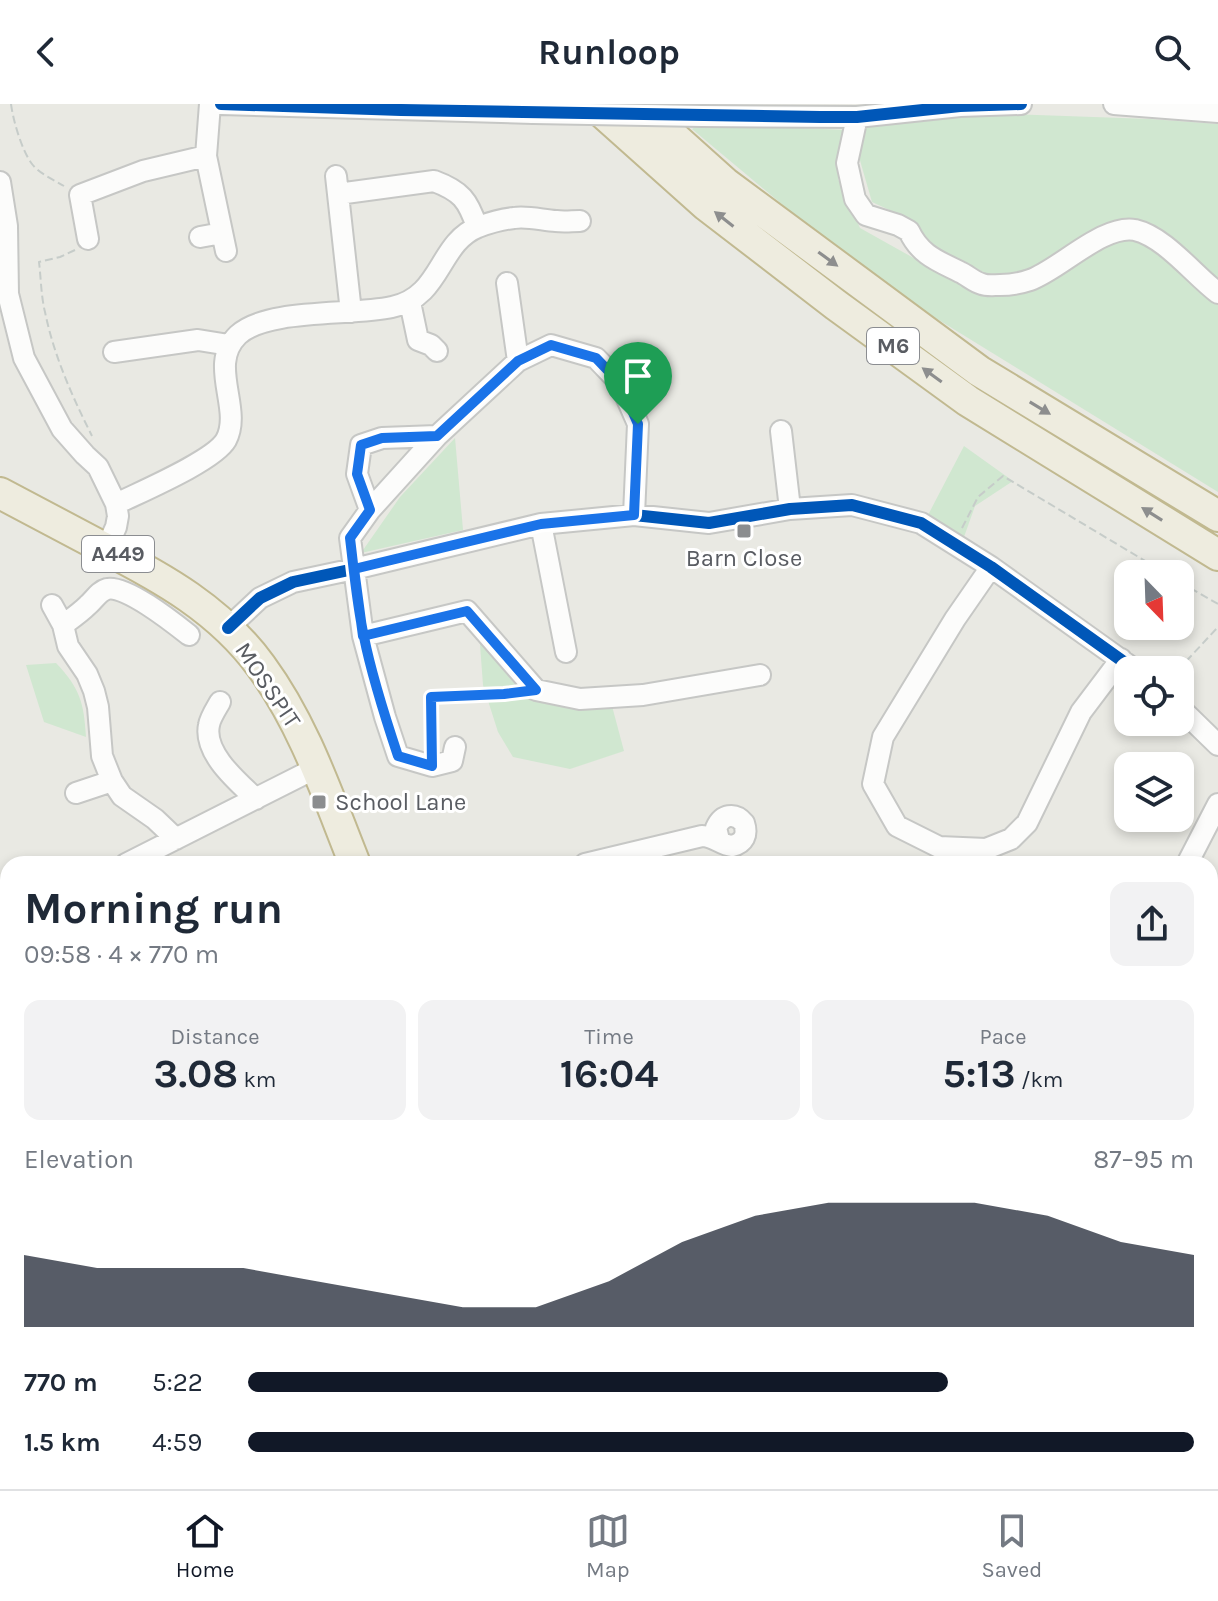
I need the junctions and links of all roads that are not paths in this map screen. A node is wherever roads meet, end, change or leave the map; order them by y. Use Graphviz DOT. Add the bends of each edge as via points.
graph roads {
  1 [pos="210,104"];
  2 [pos="221,104"];
  3 [pos="229,104"];
  4 [pos="593,104"];
  5 [pos="637,104"];
  6 [pos="1021,104"];
  7 [pos="1114,104"];
  8 [pos="815,111"];
  9 [pos="1218,112"];
  10 [pos="857,117"];
  11 [pos="206,156"];
  12 [pos="0,182"];
  13 [pos="580,221"];
  14 [pos="477,227"];
  15 [pos="200,237"];
  16 [pos="88,239"];
  17 [pos="507,283"];
  18 [pos="1218,293"];
  19 [pos="410,302"];
  20 [pos="351,312"];
  21 [pos="229,345"];
  22 [pos="437,351"];
  23 [pos="114,352"];
  24 [pos="518,361"];
  25 [pos="781,431"];
  26 [pos="437,436"];
  27 [pos="0,493"];
  28 [pos="116,504"];
  29 [pos="790,509"];
  30 [pos="370,510"];
  31 [pos="634,515"];
  32 [pos="1218,516"];
  33 [pos="541,524"];
  34 [pos="106,549"];
  35 [pos="1218,555"];
  36 [pos="991,567"];
  37 [pos="354,569"];
  38 [pos="52,605"];
  39 [pos="63,625"];
  40 [pos="228,628"];
  41 [pos="189,635"];
  42 [pos="363,636"];
  43 [pos="566,652"];
  44 [pos="1117,656"];
  45 [pos="760,675"];
  46 [pos="1114,678"];
  47 [pos="220,702"];
  48 [pos="1194,722"];
  49 [pos="1218,745"];
  50 [pos="455,747"];
  51 [pos="316,768"];
  52 [pos="112,781"];
  53 [pos="76,793"];
  54 [pos="256,799"];
  55 [pos="1218,804"];
  56 [pos="176,839"];
  57 [pos="144,856"];
  58 [pos="352,856"];
  59 [pos="618,856"];
  60 [pos="728,856"];
  61 [pos="1191,856"];
  1 -- 11 [label="street"];
  2 -- 3 [label="street"];
  3 -- 8 [label="street, bridge" via="702,116"];
  35 -- 4 [label="highway, M6, one-way" via="968,401 706,205"];
  5 -- 32 [label="highway, M6, one-way" via="725,183 979,371"];
  6 -- 10 [label="street"];
  7 -- 9 [label="street"];
  8 -- 10 [label="street"];
  10 -- 18 [label="street" via="847,163 855,199 866,215 909,231 939,263 983,285 1031,280 1103,237 1136,230 1156,240"];
  11 -- 15 [label="street" via="224,242"];
  11 -- 16 [label="street" via="143,171 80,195"];
  12 -- 28 [label="street" via="8,294 24,358 62,429 98,467"];
  13 -- 14 [label="street" via="515,217"];
  14 -- 19 [label="street"];
  14 -- 20 [label="street" via="461,194 434,181 337,185"];
  17 -- 24 [label="street"];
  19 -- 20 [label="street"];
  19 -- 22 [label="street" via="418,340"];
  20 -- 21 [label="street" via="254,325"];
  21 -- 23 [label="street" via="198,340"];
  21 -- 28 [label="street" via="225,381 231,422 226,440 197,463"];
  24 -- 26 [label="street"];
  24 -- 31 [label="street" via="551,345 596,358 620,383 638,424"];
  25 -- 29 [label="street"];
  26 -- 30 [label="street"];
  26 -- 30 [label="street" via="382,438 361,445 357,474"];
  27 -- 34 [label="highway, MOSSPIT / A449"];
  28 -- 34 [label="street" via="116,527"];
  29 -- 31 [label="street" via="709,523"];
  29 -- 36 [label="street" via="852,505 921,523"];
  30 -- 37 [label="street" via="350,538"];
  31 -- 33 [label="street"];
  33 -- 37 [label="street"];
  33 -- 43 [label="street"];
  34 -- 40 [label="highway, MOSSPIT / A449" via="174,585"];
  36 -- 44 [label="street"];
  36 -- 46 [label="street" via="883,737 873,784 897,826 939,847 986,849 1011,839 1027,823 1081,712"];
  37 -- 40 [label="street" via="277,588"];
  37 -- 42 [label="street"];
  38 -- 39 [label="street"];
  39 -- 41 [label="street" via="96,596 117,589"];
  39 -- 52 [label="street" via="68,646 94,691 102,756"];
  40 -- 51 [label="highway, MOSSPIT / A449" via="287,706"];
  42 -- 45 [label="street" via="467,611 536,690 580,699 643,695"];
  42 -- 50 [label="street" via="398,756 432,766 452,761"];
  47 -- 54 [label="street" via="208,727 212,747 223,767"];
  48 -- 49 [label="street"];
  51 -- 54 [label="street"];
  51 -- 58 [label="highway, A449"];
  52 -- 53 [label="street"];
  52 -- 56 [label="street" via="122,796"];
  54 -- 56 [label="street"];
  55 -- 61 [label="street"];
  56 -- 57 [label="street"];
  59 -- 60 [label="street" via="702,836 721,842"];
}
